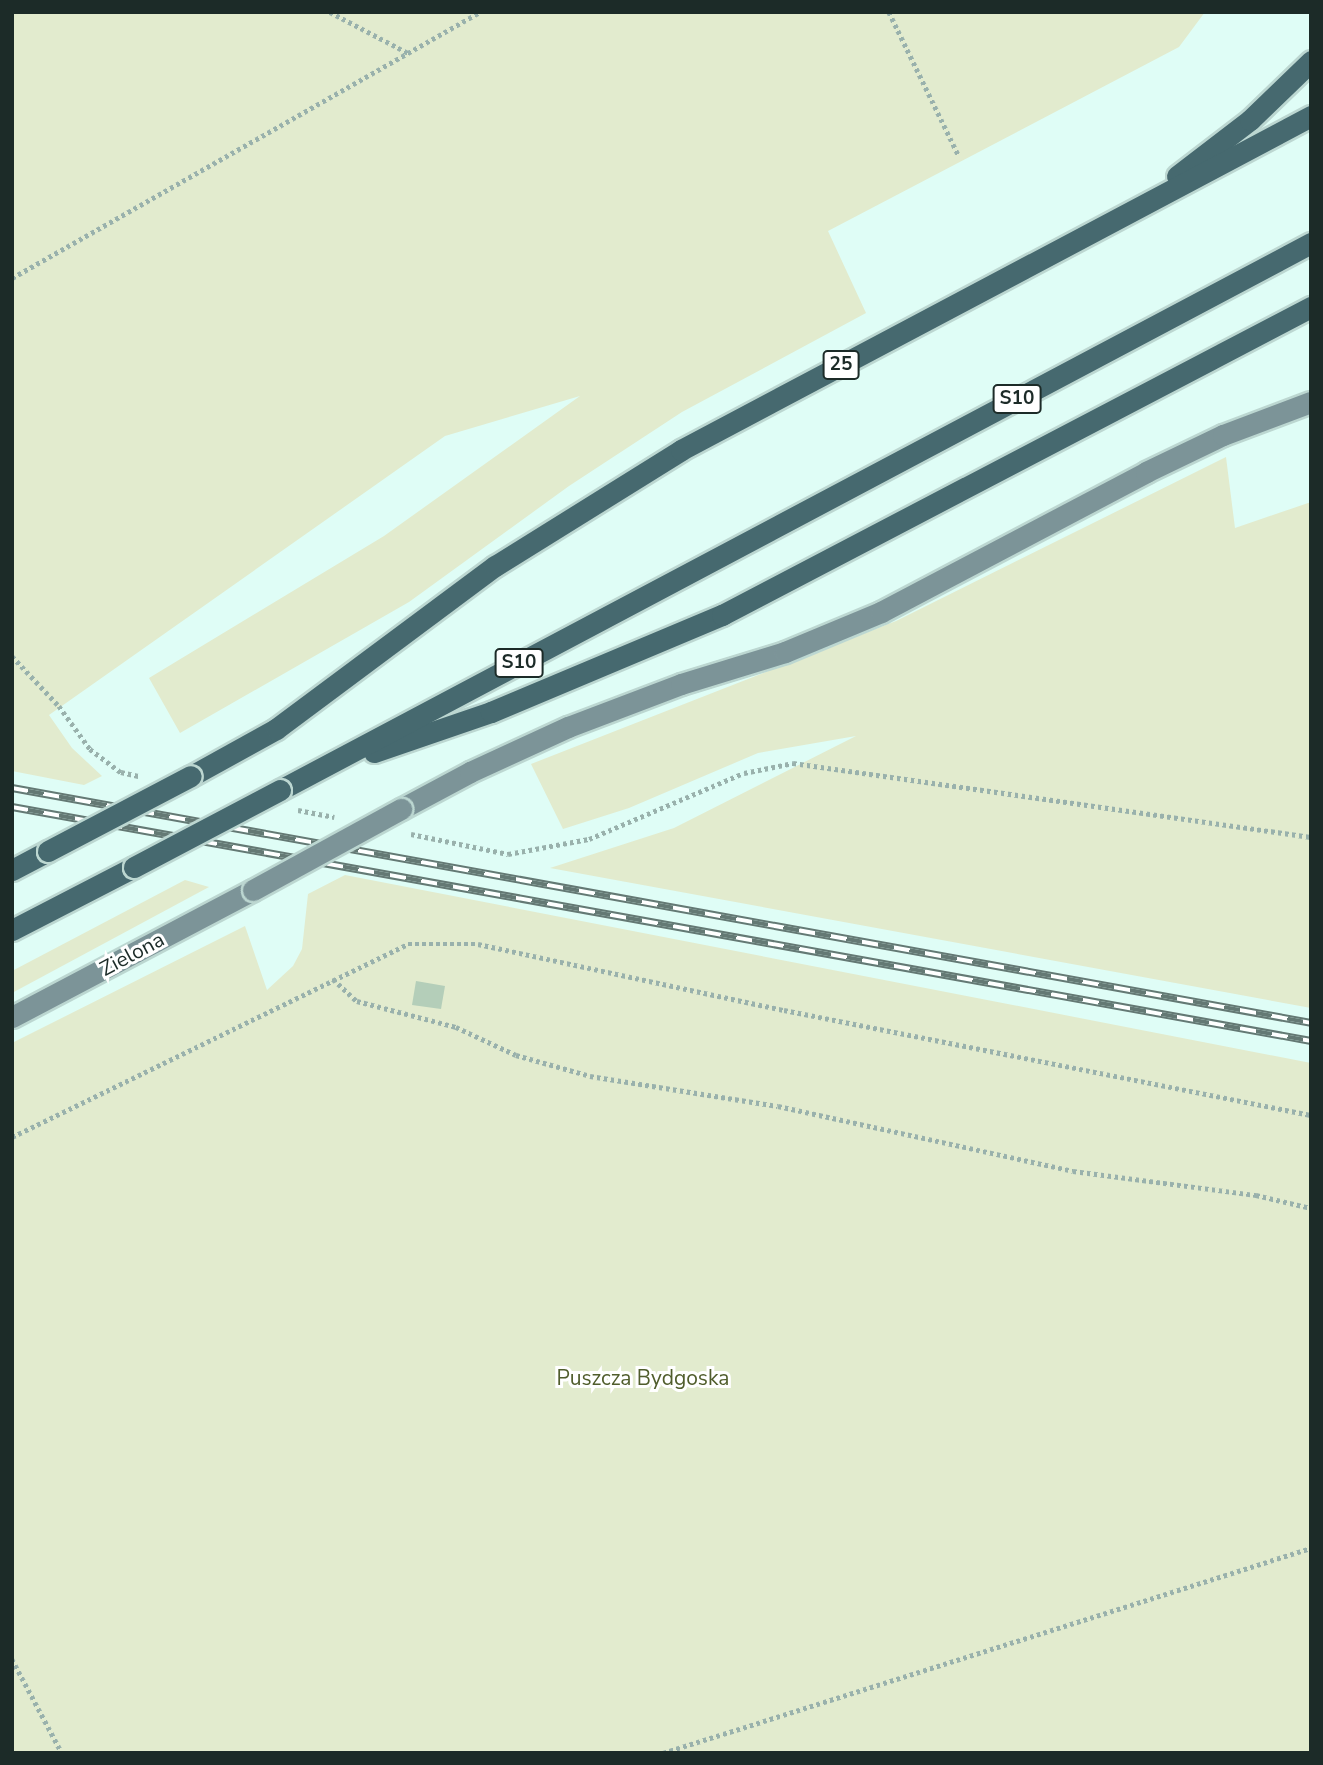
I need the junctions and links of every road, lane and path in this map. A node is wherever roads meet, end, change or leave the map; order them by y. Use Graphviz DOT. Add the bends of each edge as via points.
graph roads {
  1 [pos="330,12"];
  2 [pos="480,12"];
  3 [pos="889,12"];
  4 [pos="408,53"];
  5 [pos="1311,61"];
  6 [pos="1311,116"];
  7 [pos="958,155"];
  8 [pos="1129,213"];
  9 [pos="1311,243"];
  10 [pos="12,278"];
  11 [pos="1311,307"];
  12 [pos="1311,402"];
  13 [pos="12,656"];
  14 [pos="59,706"];
  15 [pos="316,771"];
  16 [pos="744,773"];
  17 [pos="1311,837"];
  18 [pos="12,870"];
  19 [pos="12,930"];
  20 [pos="333,979"];
  21 [pos="12,1017"];
  22 [pos="1311,1115"];
  23 [pos="12,1137"];
  24 [pos="1311,1208"];
  25 [pos="1311,1548"];
  26 [pos="12,1659"];
  27 [pos="62,1753"];
  28 [pos="663,1753"];
  1 -- 4 [label="path"];
  2 -- 4 [label="path"];
  3 -- 7 [label="path"];
  4 -- 10 [label="path"];
  5 -- 8 [label="highway" via="1250,120"];
  6 -- 8 [label="highway, 25"];
  8 -- 18 [label="highway, 25, bridge" via="704,438 495,566 275,729"];
  9 -- 15 [label="highway, S10"];
  11 -- 15 [label="highway" via="722,615 491,712"];
  12 -- 21 [label="street, Zielona, bridge" via="1223,435 1146,472 881,612 785,652 681,684 568,727 470,772"];
  13 -- 14 [label="path"];
  15 -- 19 [label="highway, S10, bridge"];
  16 -- 17 [label="path" via="793,763"];
  20 -- 22 [label="path" via="408,944 478,944"];
  20 -- 23 [label="path"];
  20 -- 24 [label="path" via="357,1001 456,1027 516,1055 590,1076 778,1106 1073,1171 1256,1195"];
  25 -- 28 [label="path"];
  26 -- 27 [label="path"];
}
